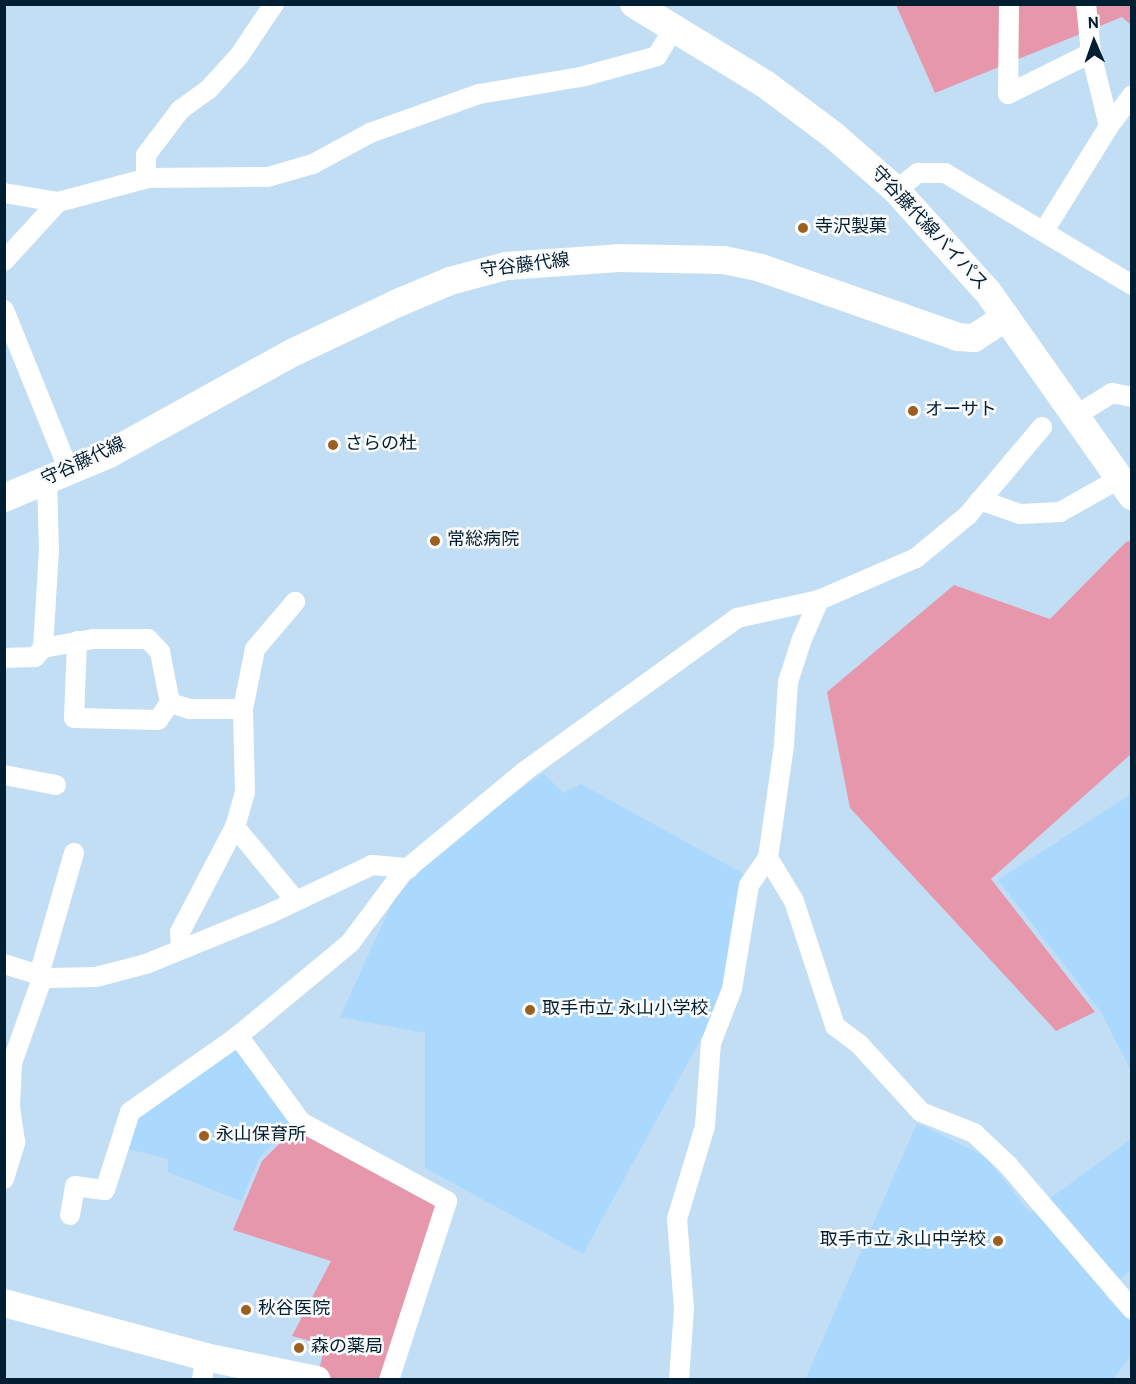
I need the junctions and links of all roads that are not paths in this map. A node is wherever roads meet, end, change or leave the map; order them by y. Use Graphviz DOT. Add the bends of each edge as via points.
graph roads {
  1 [pos="274,4"];
  2 [pos="634,4"];
  3 [pos="1009,4"];
  4 [pos="1086,4"];
  5 [pos="674,28"];
  6 [pos="1091,53"];
  7 [pos="1131,95"];
  8 [pos="1109,126"];
  9 [pos="146,178"];
  10 [pos="896,190"];
  11 [pos="4,193"];
  12 [pos="58,202"];
  13 [pos="1044,231"];
  14 [pos="4,261"];
  15 [pos="1131,285"];
  16 [pos="4,310"];
  17 [pos="1006,317"];
  18 [pos="1131,398"];
  19 [pos="1075,416"];
  20 [pos="1042,427"];
  21 [pos="58,476"];
  22 [pos="1125,487"];
  23 [pos="4,498"];
  24 [pos="980,500"];
  25 [pos="819,600"];
  26 [pos="295,602"];
  27 [pos="77,641"];
  28 [pos="43,648"];
  29 [pos="4,658"];
  30 [pos="170,703"];
  31 [pos="243,709"];
  32 [pos="4,775"];
  33 [pos="56,786"];
  34 [pos="235,827"];
  35 [pos="74,853"];
  36 [pos="768,858"];
  37 [pos="409,868"];
  38 [pos="296,901"];
  39 [pos="181,949"];
  40 [pos="4,964"];
  41 [pos="41,975"];
  42 [pos="238,1036"];
  43 [pos="4,1179"];
  44 [pos="70,1215"];
  45 [pos="4,1303"];
  46 [pos="1131,1309"];
  47 [pos="317,1380"];
  48 [pos="389,1380"];
  49 [pos="679,1380"];
  1 -- 9 [label="street" via="239,56 208,90 180,110 146,155"];
  2 -- 5 [label="main road, 守谷藤代線バイパス"];
  3 -- 6 [label="street" via="1008,94"];
  4 -- 6 [label="street"];
  5 -- 9 [label="street" via="657,56 581,77 479,94 370,133 313,164 268,177"];
  5 -- 10 [label="main road, 守谷藤代線バイパス" via="765,84 833,135"];
  6 -- 8 [label="street"];
  7 -- 8 [label="street"];
  8 -- 13 [label="street"];
  9 -- 12 [label="street"];
  10 -- 13 [label="street" via="918,173 945,173"];
  10 -- 17 [label="main road, 守谷藤代線バイパス"];
  11 -- 12 [label="street"];
  12 -- 14 [label="street"];
  13 -- 15 [label="street"];
  16 -- 21 [label="street"];
  17 -- 19 [label="main road, 守谷藤代線バイパス"];
  17 -- 21 [label="main road, 守谷藤代線" via="974,338 958,338 761,268 694,257 506,266 450,281 353,324"];
  18 -- 19 [label="street" via="1112,393"];
  19 -- 22 [label="main road, 守谷藤代線バイパス"];
  20 -- 24 [label="street"];
  21 -- 23 [label="main road, 守谷藤代線"];
  21 -- 28 [label="street"];
  22 -- 24 [label="street" via="1060,512 1020,514"];
  24 -- 25 [label="street" via="916,558"];
  25 -- 36 [label="street" via="788,682 784,745"];
  25 -- 37 [label="street" via="737,618 525,771"];
  26 -- 31 [label="street" via="255,649"];
  27 -- 28 [label="street"];
  27 -- 30 [label="street" via="148,639 160,652"];
  27 -- 30 [label="street" via="74,718 158,720"];
  28 -- 29 [label="street" via="35,657"];
  30 -- 31 [label="street" via="190,709"];
  31 -- 34 [label="street" via="245,792"];
  32 -- 33 [label="street"];
  34 -- 38 [label="street"];
  34 -- 39 [label="street" via="180,932"];
  35 -- 41 [label="street"];
  36 -- 46 [label="street" via="794,901 835,1026 858,1044 921,1112 974,1133 1008,1165"];
  36 -- 49 [label="street" via="749,885 732,989 711,1043 705,1126 677,1219 684,1309"];
  37 -- 38 [label="street" via="372,865"];
  37 -- 42 [label="street" via="350,943"];
  38 -- 39 [label="street"];
  39 -- 41 [label="street" via="146,964 96,977"];
  40 -- 41 [label="street"];
  41 -- 43 [label="street" via="12,1064 10,1107 15,1142"];
  42 -- 44 [label="street" via="130,1112 105,1190 75,1186"];
  42 -- 48 [label="street" via="301,1122 447,1201"];
  45 -- 47 [label="main road" via="205,1357"];
}
